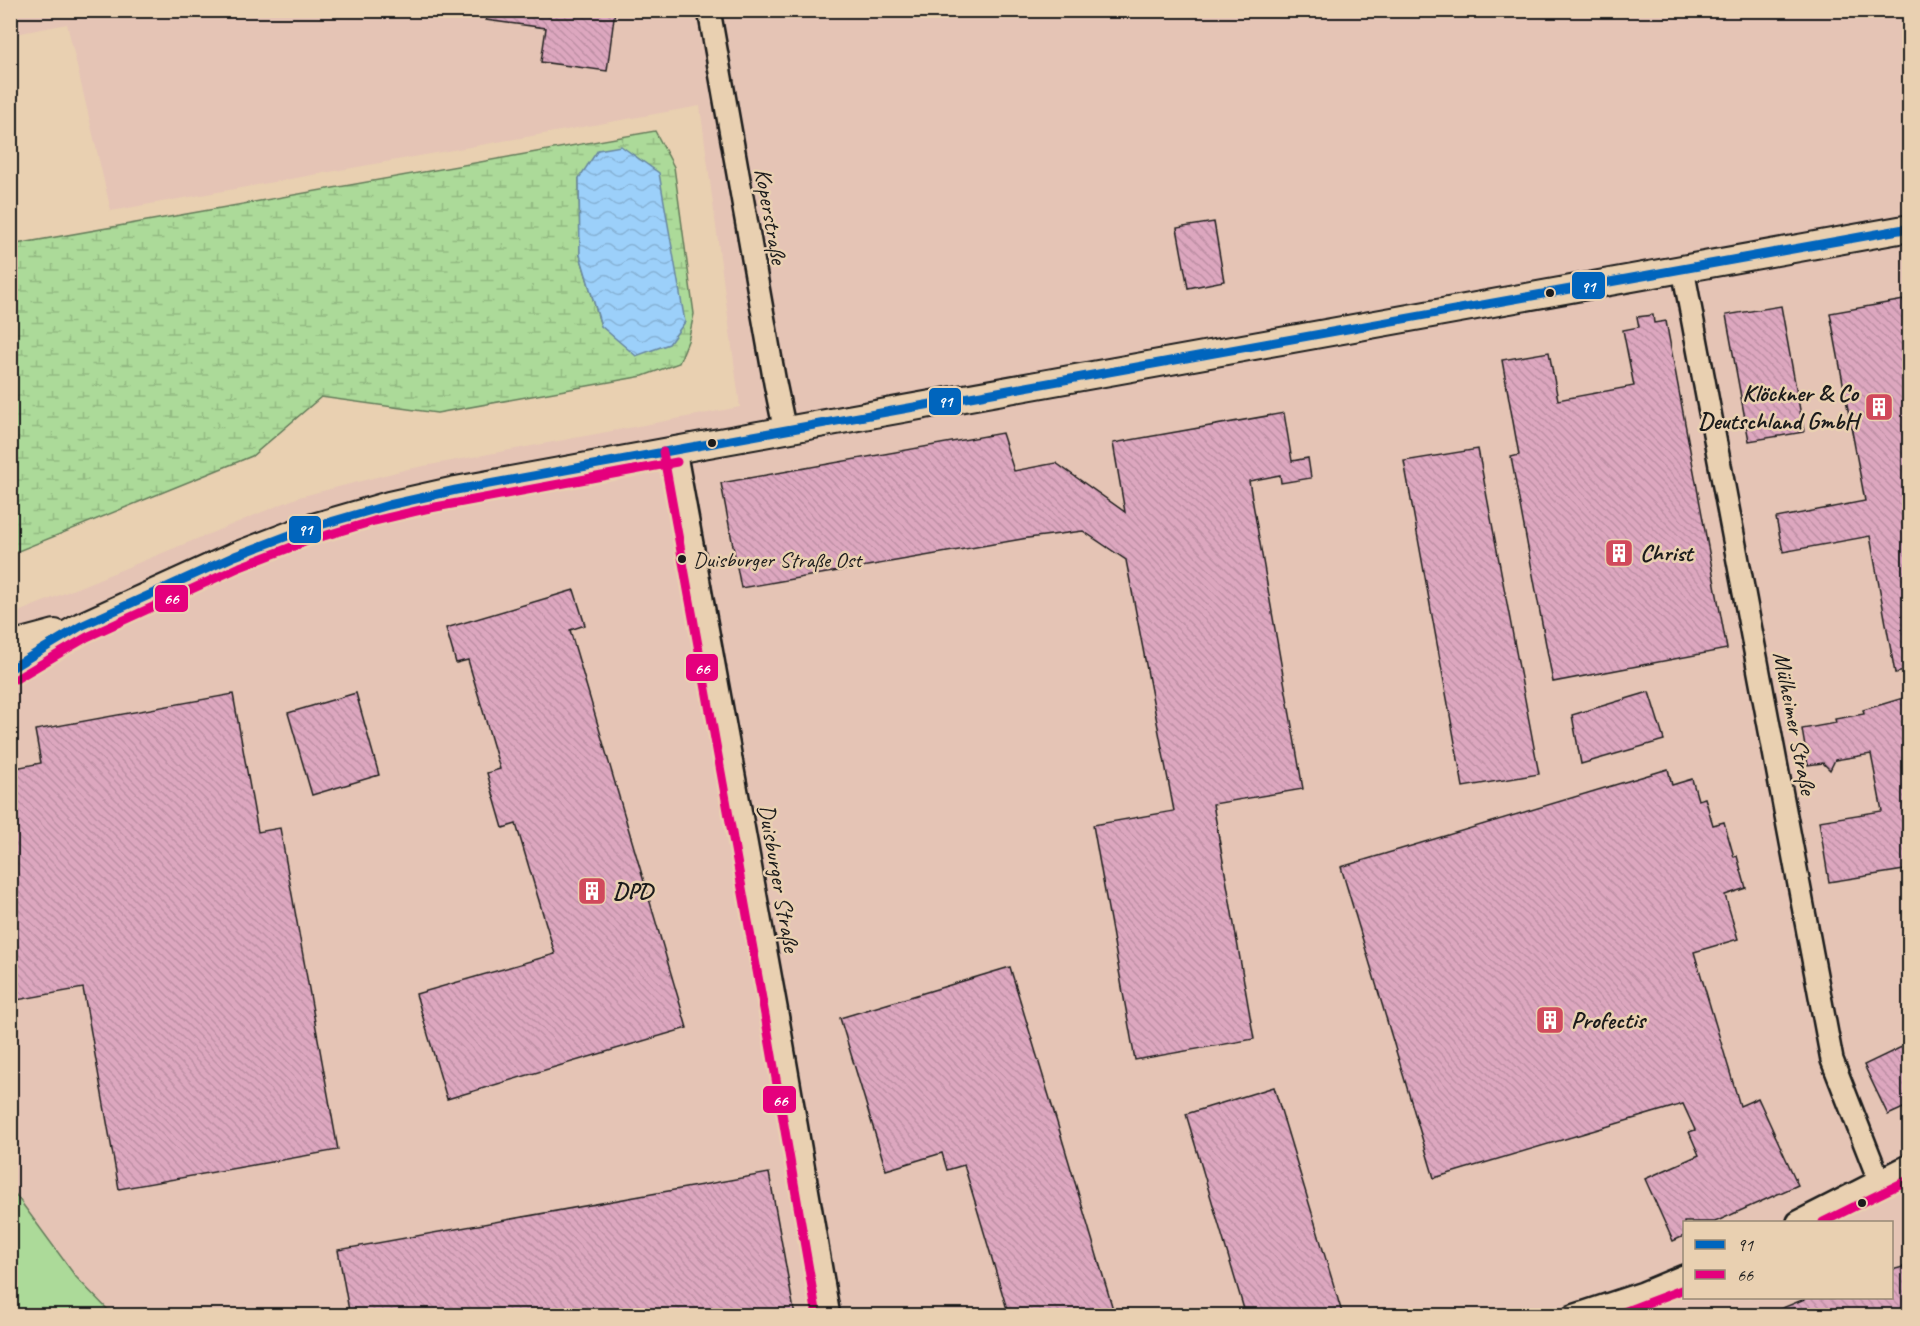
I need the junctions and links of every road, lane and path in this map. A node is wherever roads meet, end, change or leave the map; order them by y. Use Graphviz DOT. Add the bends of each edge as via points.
graph roads {
  1 [pos="709,10"];
  2 [pos="1910,228"];
  3 [pos="1683,269"];
  4 [pos="785,431"];
  5 [pos="675,450"];
  6 [pos="81,626"];
  7 [pos="10,645"];
  8 [pos="10,669"];
  9 [pos="1910,1165"];
  10 [pos="1879,1180"];
  11 [pos="1800,1221"];
  12 [pos="1683,1276"];
  13 [pos="829,1316"];
  14 [pos="1573,1316"];
  1 -- 4 [label="street, Koperstraße"];
  2 -- 3 [label="street"];
  3 -- 4 [label="street"];
  3 -- 10 [label="street, Mülheimer Straße" via="1832,1060"];
  4 -- 5 [label="street"];
  5 -- 6 [label="street" via="423,497 337,519 235,556"];
  5 -- 13 [label="street, Duisburger Straße"];
  6 -- 7 [label="street"];
  6 -- 8 [label="street"];
  9 -- 10 [label="street"];
  10 -- 11 [label="street"];
  12 -- 14 [label="street"];
}
